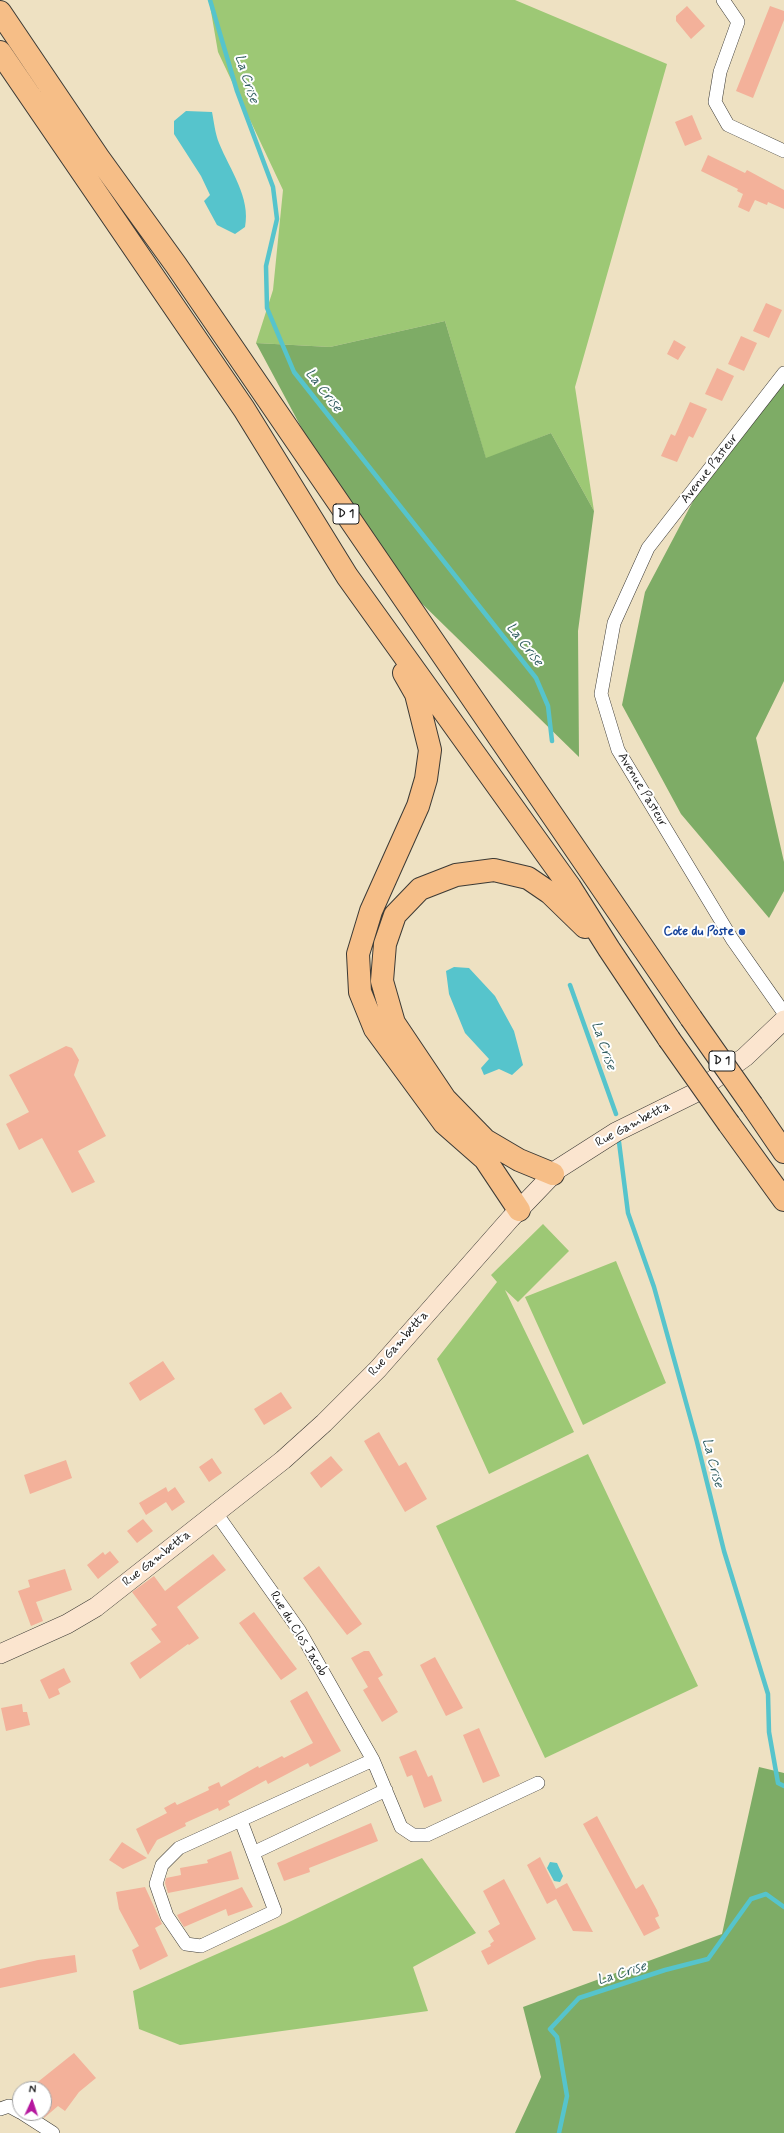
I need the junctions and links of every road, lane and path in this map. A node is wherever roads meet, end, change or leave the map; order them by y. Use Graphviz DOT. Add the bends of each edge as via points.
graph roads {
  1 [pos="723,0"];
  2 [pos="0,12"];
  3 [pos="0,52"];
  4 [pos="784,151"];
  5 [pos="784,373"];
  6 [pos="347,576"];
  7 [pos="609,949"];
  8 [pos="784,1013"];
  9 [pos="784,1020"];
  10 [pos="752,1105"];
  11 [pos="784,1140"];
  12 [pos="784,1152"];
  13 [pos="553,1174"];
  14 [pos="784,1200"];
  15 [pos="519,1210"];
  16 [pos="216,1513"];
  17 [pos="0,1654"];
  18 [pos="373,1760"];
  19 [pos="538,1783"];
  20 [pos="386,1790"];
  21 [pos="241,1821"];
  22 [pos="255,1852"];
  23 [pos="12,2108"];
  24 [pos="0,2109"];
  25 [pos="33,2121"];
  26 [pos="52,2133"];
  1 -- 4 [label="street" via="738,22 720,72 715,102 728,125"];
  2 -- 10 [label="highway, D 1, bridge"];
  3 -- 6 [label="highway, D 1" via="244,409"];
  5 -- 8 [label="street, Avenue Pasteur" via="648,548 614,623 600,694 618,750 732,939"];
  6 -- 7 [label="highway, D 1" via="570,887"];
  6 -- 15 [label="highway" via="416,694 430,750 426,779 418,806 371,911 358,954 360,992 375,1029 444,1123 485,1159"];
  7 -- 13 [label="highway" via="550,893 528,878 494,870 456,875 420,888 395,915 385,944 382,981 394,1023 445,1099 485,1140 519,1160"];
  7 -- 14 [label="highway, D 1, bridge" via="669,1039"];
  9 -- 13 [label="street, Rue Gambetta" via="745,1057 695,1093 616,1132"];
  10 -- 11 [label="highway"];
  10 -- 12 [label="highway, D 1"];
  13 -- 15 [label="street, Rue Gambetta"];
  15 -- 16 [label="street, Rue Gambetta" via="378,1369 283,1460"];
  16 -- 17 [label="street, Rue Gambetta" via="96,1606 67,1624"];
  16 -- 18 [label="street, Rue du Clos Jacob" via="299,1630"];
  18 -- 20 [label="street, Rue du Clos Jacob"];
  18 -- 21 [label="street"];
  19 -- 20 [label="street, Rue du Clos Jacob" via="427,1836 413,1835 401,1827"];
  20 -- 22 [label="street"];
  21 -- 22 [label="street"];
  21 -- 22 [label="street" via="179,1848 162,1865 156,1884 168,1916 186,1944 201,1946 275,1911"];
  23 -- 24 [label="street" via="9,2106"];
  25 -- 26 [label="street"];
}
